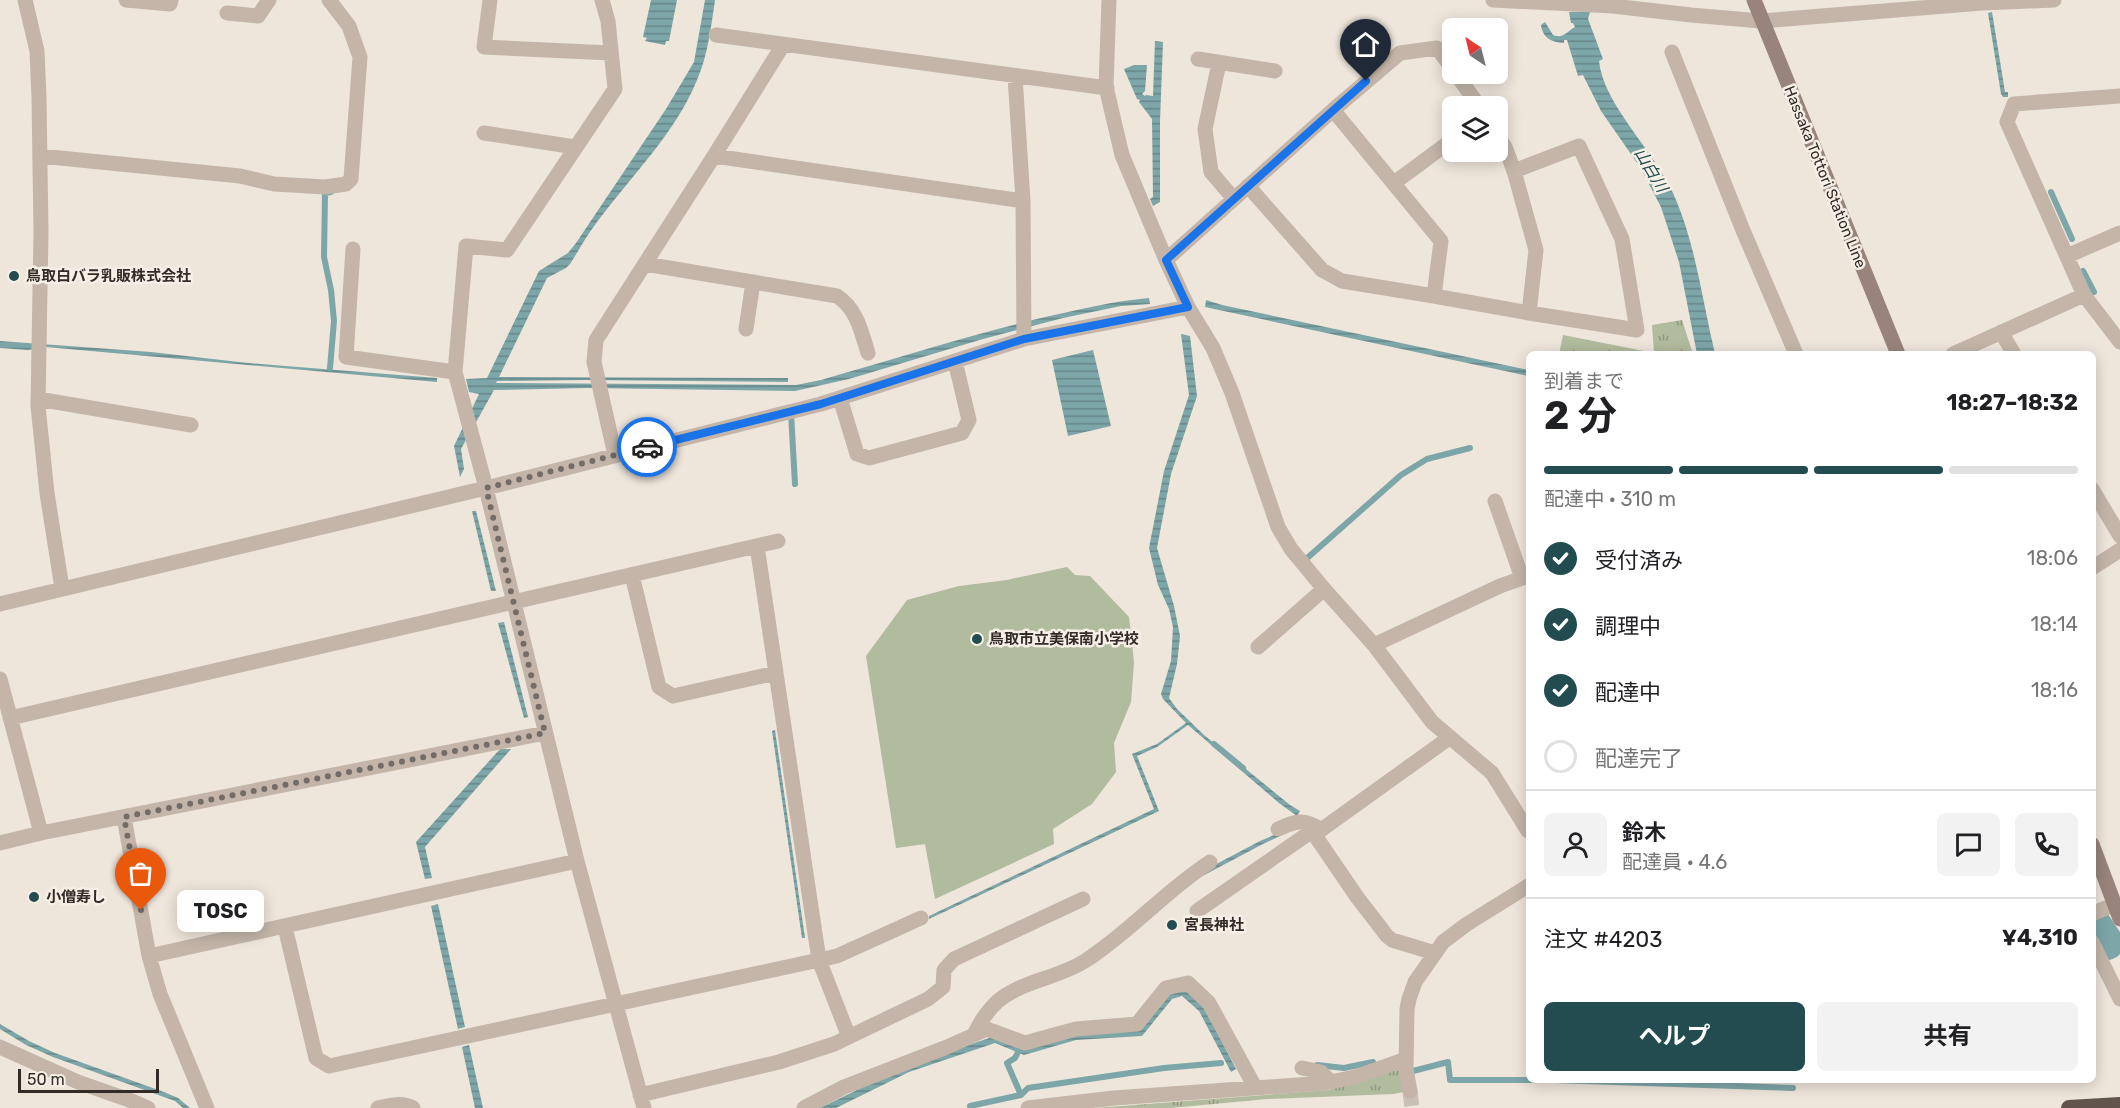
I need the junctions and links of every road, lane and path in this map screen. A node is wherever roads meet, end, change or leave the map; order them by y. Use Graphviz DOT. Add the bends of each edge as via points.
graph roads {
  1 [pos="25,0"];
  2 [pos="126,0"];
  3 [pos="171,0"];
  4 [pos="269,0"];
  5 [pos="329,0"];
  6 [pos="490,0"];
  7 [pos="602,0"];
  8 [pos="1109,0"];
  9 [pos="1493,0"];
  10 [pos="1754,0"];
  11 [pos="2054,0"];
  12 [pos="227,13"];
  13 [pos="1761,21"];
  14 [pos="716,35"];
  15 [pos="783,45"];
  16 [pos="1672,52"];
  17 [pos="611,53"];
  18 [pos="1442,55"];
  19 [pos="1198,60"];
  20 [pos="1219,63"];
  21 [pos="1275,71"];
  22 [pos="1015,76"];
  23 [pos="1107,88"];
  24 [pos="2120,96"];
  25 [pos="1333,110"];
  26 [pos="484,133"];
  27 [pos="576,147"];
  28 [pos="1442,147"];
  29 [pos="1508,155"];
  30 [pos="40,156"];
  31 [pos="714,156"];
  32 [pos="1514,171"];
  33 [pos="1394,183"];
  34 [pos="1248,186"];
  35 [pos="1234,199"];
  36 [pos="1023,201"];
  37 [pos="2120,233"];
  38 [pos="353,249"];
  39 [pos="2067,256"];
  40 [pos="1166,260"];
  41 [pos="645,264"];
  42 [pos="753,282"];
  43 [pos="2084,295"];
  44 [pos="1434,296"];
  45 [pos="1188,307"];
  46 [pos="1529,314"];
  47 [pos="746,329"];
  48 [pos="2001,332"];
  49 [pos="1024,339"];
  50 [pos="2120,342"];
  51 [pos="1795,351"];
  52 [pos="1897,351"];
  53 [pos="1960,351"];
  54 [pos="2012,351"];
  55 [pos="868,353"];
  56 [pos="955,361"];
  57 [pos="455,372"];
  58 [pos="840,398"];
  59 [pos="38,399"];
  60 [pos="191,425"];
  61 [pos="615,455"];
  62 [pos="486,488"];
  63 [pos="2096,496"];
  64 [pos="1495,501"];
  65 [pos="2120,537"];
  66 [pos="778,541"];
  67 [pos="757,546"];
  68 [pos="2120,550"];
  69 [pos="2096,565"];
  70 [pos="632,575"];
  71 [pos="1525,577"];
  72 [pos="62,588"];
  73 [pos="1324,590"];
  74 [pos="514,602"];
  75 [pos="0,604"];
  76 [pos="1374,645"];
  77 [pos="1258,646"];
  78 [pos="776,673"];
  79 [pos="0,679"];
  80 [pos="10,718"];
  81 [pos="545,733"];
  82 [pos="1449,738"];
  83 [pos="124,817"];
  84 [pos="1526,828"];
  85 [pos="1278,829"];
  86 [pos="1317,832"];
  87 [pos="41,833"];
  88 [pos="0,843"];
  89 [pos="2096,857"];
  90 [pos="577,861"];
  91 [pos="1210,862"];
  92 [pos="1526,887"];
  93 [pos="1083,899"];
  94 [pos="2115,904"];
  95 [pos="1197,911"];
  96 [pos="2096,912"];
  97 [pos="921,918"];
  98 [pos="2120,919"];
  99 [pos="285,927"];
  100 [pos="2096,950"];
  101 [pos="1435,953"];
  102 [pos="149,956"];
  103 [pos="819,960"];
  104 [pos="2120,999"];
  105 [pos="616,1003"];
  106 [pos="974,1035"];
  107 [pos="849,1037"];
  108 [pos="0,1047"];
  109 [pos="1406,1059"];
  110 [pos="1302,1068"];
  111 [pos="1330,1081"];
  112 [pos="1255,1087"];
  113 [pos="1410,1091"];
  114 [pos="642,1101"];
  115 [pos="2120,1105"];
  116 [pos="148,1108"];
  117 [pos="207,1108"];
  118 [pos="378,1108"];
  119 [pos="413,1108"];
  120 [pos="804,1108"];
  121 [pos="1028,1108"];
  122 [pos="2069,1108"];
  1 -- 30 [label="street" via="37,51"];
  2 -- 3 [label="street" via="170,4"];
  4 -- 12 [label="street" via="258,16"];
  5 -- 30 [label="street" via="349,26 360,57 351,179 346,184 274,184 240,176"];
  6 -- 17 [label="street" via="484,47"];
  7 -- 17 [label="street"];
  8 -- 23 [label="street"];
  9 -- 13 [label="street" via="1613,6"];
  10 -- 13 [label="main road, Hassaka Tottori Station Line"];
  11 -- 13 [label="street"];
  13 -- 52 [label="main road, Hassaka Tottori Station Line"];
  14 -- 15 [label="street"];
  15 -- 22 [label="street"];
  15 -- 31 [label="street"];
  16 -- 51 [label="street"];
  17 -- 27 [label="street" via="615,89"];
  18 -- 25 [label="street" via="1437,48 1400,53"];
  19 -- 20 [label="street"];
  20 -- 21 [label="street"];
  20 -- 35 [label="street" via="1205,129 1211,172"];
  22 -- 23 [label="street"];
  22 -- 36 [label="street"];
  23 -- 40 [label="street" via="1122,155"];
  24 -- 39 [label="street" via="2014,104 2007,122"];
  25 -- 33 [label="street"];
  25 -- 34 [label="street"];
  26 -- 27 [label="street"];
  27 -- 57 [label="street" via="507,250 466,246"];
  28 -- 33 [label="street"];
  29 -- 32 [label="street"];
  30 -- 59 [label="street"];
  31 -- 36 [label="street"];
  31 -- 41 [label="street"];
  32 -- 46 [label="street" via="1536,250"];
  32 -- 46 [label="street" via="1579,146 1623,239 1636,330"];
  33 -- 44 [label="street" via="1441,241"];
  34 -- 35 [label="street"];
  34 -- 44 [label="street" via="1322,270 1342,281"];
  35 -- 40 [label="street"];
  36 -- 49 [label="street"];
  37 -- 39 [label="street"];
  38 -- 57 [label="street" via="346,357"];
  39 -- 43 [label="street"];
  40 -- 45 [label="street"];
  41 -- 42 [label="street"];
  41 -- 61 [label="street" via="604,325 594,351"];
  42 -- 47 [label="street"];
  42 -- 55 [label="street" via="837,296 856,315"];
  43 -- 48 [label="street"];
  43 -- 50 [label="street"];
  44 -- 46 [label="street"];
  45 -- 49 [label="street"];
  45 -- 73 [label="street" via="1213,348 1232,393 1278,527"];
  48 -- 53 [label="street"];
  48 -- 54 [label="street"];
  49 -- 56 [label="street"];
  56 -- 58 [label="street"];
  56 -- 58 [label="street" via="969,420 962,433 869,458 857,454"];
  57 -- 62 [label="street"];
  58 -- 61 [label="street"];
  59 -- 60 [label="street"];
  59 -- 72 [label="street"];
  61 -- 62 [label="street"];
  62 -- 72 [label="street"];
  62 -- 74 [label="street"];
  63 -- 65 [label="street"];
  64 -- 71 [label="street"];
  66 -- 67 [label="street"];
  67 -- 70 [label="street"];
  67 -- 78 [label="street"];
  68 -- 69 [label="street"];
  70 -- 74 [label="street"];
  70 -- 78 [label="street" via="659,687 673,696"];
  71 -- 76 [label="street"];
  72 -- 75 [label="street"];
  73 -- 76 [label="street"];
  73 -- 77 [label="street"];
  74 -- 80 [label="street"];
  74 -- 81 [label="street"];
  76 -- 82 [label="street" via="1432,722"];
  78 -- 103 [label="street"];
  79 -- 80 [label="street"];
  80 -- 87 [label="street"];
  81 -- 83 [label="street"];
  81 -- 90 [label="street"];
  82 -- 84 [label="street" via="1492,773"];
  82 -- 86 [label="street"];
  83 -- 87 [label="street"];
  83 -- 102 [label="street"];
  85 -- 86 [label="street" via="1301,821 1311,822"];
  86 -- 95 [label="street" via="1312,831"];
  86 -- 101 [label="street" via="1357,897 1387,936"];
  87 -- 88 [label="street"];
  89 -- 94 [label="main road"];
  90 -- 99 [label="street"];
  90 -- 105 [label="street"];
  91 -- 106 [label="street" via="1084,961 1000,1000 982,1019"];
  92 -- 101 [label="street" via="1467,924"];
  93 -- 107 [label="street" via="954,959 944,970 942,987 928,999"];
  94 -- 96 [label="street"];
  94 -- 98 [label="main road"];
  97 -- 103 [label="street" via="837,956"];
  99 -- 102 [label="street"];
  99 -- 105 [label="street" via="316,1058 329,1066"];
  100 -- 104 [label="street"];
  101 -- 109 [label="street" via="1408,999"];
  102 -- 117 [label="street" via="160,994"];
  103 -- 105 [label="street"];
  103 -- 107 [label="street"];
  105 -- 114 [label="street"];
  106 -- 112 [label="street" via="987,1029 1025,1043 1076,1029 1137,1024 1166,988 1188,982 1209,1003"];
  106 -- 120 [label="street" via="844,1087"];
  107 -- 114 [label="street" via="779,1062"];
  108 -- 116 [label="street"];
  109 -- 111 [label="street" via="1355,1077"];
  109 -- 113 [label="street"];
  110 -- 111 [label="street" via="1321,1072"];
  111 -- 112 [label="street"];
  112 -- 121 [label="street"];
  115 -- 122 [label="highway"];
  118 -- 119 [label="street"];
}
